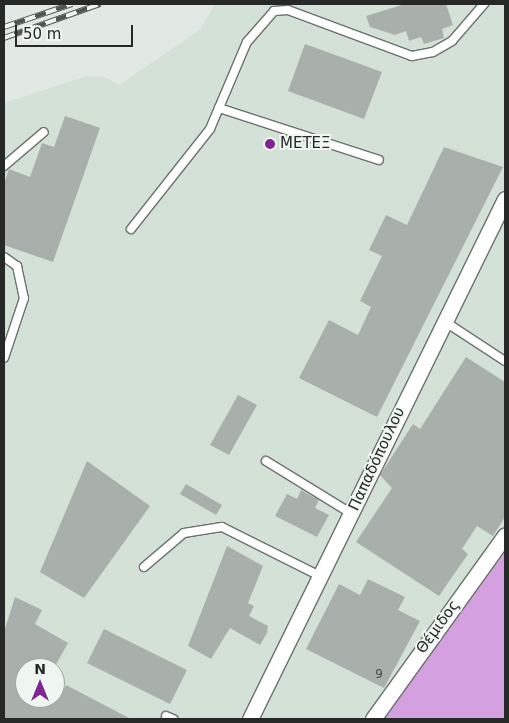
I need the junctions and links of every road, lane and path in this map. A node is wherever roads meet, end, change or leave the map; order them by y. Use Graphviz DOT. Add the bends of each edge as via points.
graph roads {
  1 [pos="484,4"];
  2 [pos="219,108"];
  3 [pos="44,132"];
  4 [pos="380,160"];
  5 [pos="4,166"];
  6 [pos="505,199"];
  7 [pos="131,229"];
  8 [pos="4,257"];
  9 [pos="444,321"];
  10 [pos="4,358"];
  11 [pos="505,361"];
  12 [pos="266,462"];
  13 [pos="352,514"];
  14 [pos="505,535"];
  15 [pos="144,567"];
  16 [pos="322,577"];
  17 [pos="250,719"];
  18 [pos="373,719"];
  1 -- 2 [label="lane" via="452,41 433,52 412,56 288,10 274,11 247,42"];
  2 -- 4 [label="lane"];
  2 -- 7 [label="lane" via="210,129"];
  3 -- 5 [label="lane"];
  6 -- 9 [label="street, Παπαδόπουλου"];
  8 -- 10 [label="lane" via="17,266 24,298"];
  9 -- 11 [label="lane"];
  9 -- 13 [label="street, Παπαδόπουλου"];
  12 -- 13 [label="lane"];
  13 -- 16 [label="street, Παπαδόπουλου"];
  14 -- 18 [label="street, Θέμιδος"];
  15 -- 16 [label="lane" via="184,533 222,527"];
  16 -- 17 [label="street, Παπαδόπουλου"];
}
